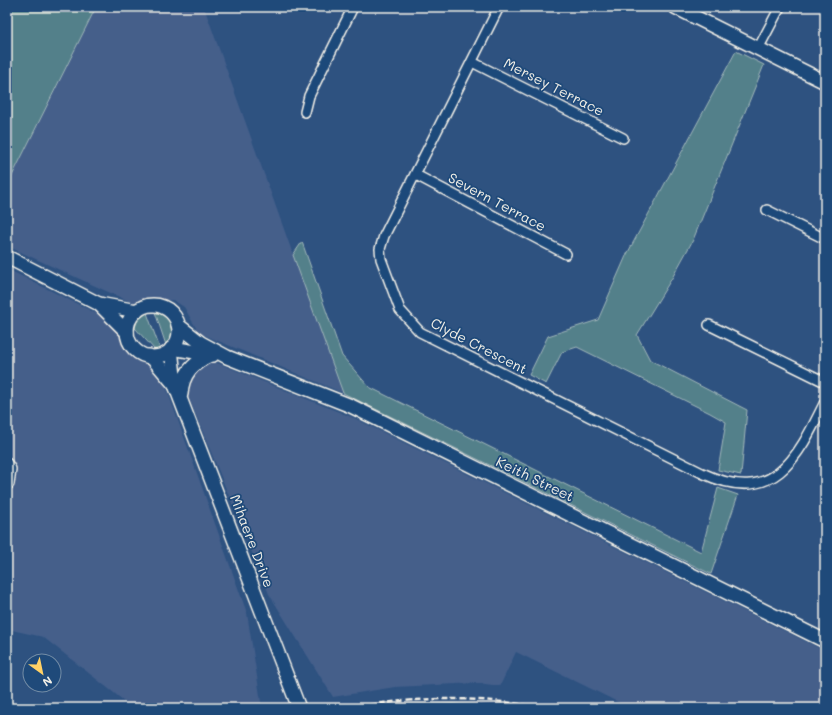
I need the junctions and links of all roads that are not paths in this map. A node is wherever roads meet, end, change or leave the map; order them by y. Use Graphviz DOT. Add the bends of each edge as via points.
graph roads {
  1 [pos="352,7"];
  2 [pos="499,7"];
  3 [pos="675,7"];
  4 [pos="780,7"];
  5 [pos="758,49"];
  6 [pos="472,62"];
  7 [pos="825,82"];
  8 [pos="305,112"];
  9 [pos="623,138"];
  10 [pos="416,175"];
  11 [pos="767,210"];
  12 [pos="825,239"];
  13 [pos="566,254"];
  14 [pos="7,257"];
  15 [pos="99,304"];
  16 [pos="137,311"];
  17 [pos="178,325"];
  18 [pos="709,325"];
  19 [pos="127,332"];
  20 [pos="172,349"];
  21 [pos="210,355"];
  22 [pos="149,356"];
  23 [pos="227,357"];
  24 [pos="825,382"];
  25 [pos="175,385"];
  26 [pos="180,400"];
  27 [pos="825,402"];
  28 [pos="7,463"];
  29 [pos="9,484"];
  30 [pos="825,641"];
  31 [pos="297,704"];
  1 -- 8 [label="street" via="309,96"];
  2 -- 6 [label="street, Clyde Crescent"];
  3 -- 5 [label="main road"];
  4 -- 5 [label="street"];
  5 -- 7 [label="main road"];
  6 -- 9 [label="street, Mersey Terrace"];
  6 -- 10 [label="street, Clyde Crescent"];
  10 -- 13 [label="street, Severn Terrace"];
  10 -- 27 [label="street, Clyde Crescent" via="390,223 380,249 382,264 400,310 420,332 727,484 751,484 766,480 787,467 801,449"];
  11 -- 12 [label="street"];
  14 -- 15 [label="main road"];
  15 -- 16 [label="main road"];
  15 -- 19 [label="main road"];
  16 -- 17 [label="main road" via="148,306 162,307 173,314"];
  16 -- 19 [label="main road" via="130,320"];
  17 -- 20 [label="main road" via="178,338"];
  17 -- 23 [label="main road, Keith Street" via="201,343"];
  18 -- 24 [label="street"];
  19 -- 22 [label="main road" via="128,339 136,351"];
  20 -- 21 [label="main road, Keith Street"];
  20 -- 22 [label="main road" via="165,354"];
  20 -- 25 [label="main road, Mihaere Drive"];
  21 -- 23 [label="main road, Keith Street"];
  21 -- 26 [label="main road" via="199,360 187,371"];
  22 -- 25 [label="main road, Mihaere Drive"];
  23 -- 30 [label="main road, Keith Street" via="351,406"];
  25 -- 26 [label="main road, Mihaere Drive"];
  26 -- 31 [label="main road, Mihaere Drive"];
  28 -- 29 [label="street" via="11,469"];
}
